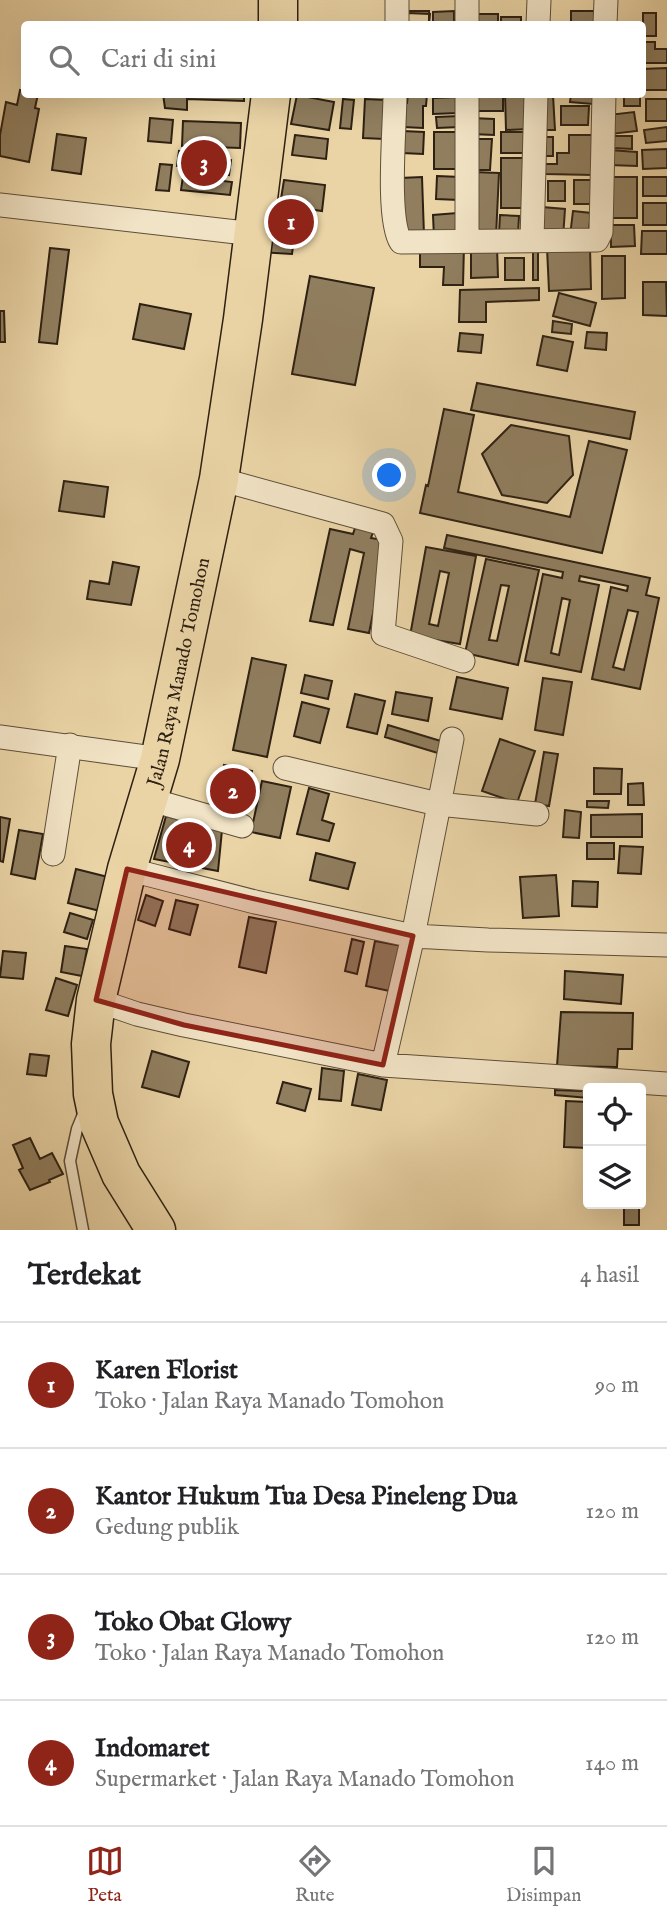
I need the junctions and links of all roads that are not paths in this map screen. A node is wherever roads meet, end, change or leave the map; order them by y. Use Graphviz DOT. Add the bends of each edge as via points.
graph roads {
  1 [pos="278,0"];
  2 [pos="397,0"];
  3 [pos="467,0"];
  4 [pos="539,0"];
  5 [pos="606,0"];
  6 [pos="278,21"];
  7 [pos="397,21"];
  8 [pos="467,21"];
  9 [pos="538,21"];
  10 [pos="605,21"];
  11 [pos="271,98"];
  12 [pos="395,98"];
  13 [pos="467,98"];
  14 [pos="536,98"];
  15 [pos="604,98"];
  16 [pos="0,205"];
  17 [pos="254,234"];
  18 [pos="532,240"];
  19 [pos="467,241"];
  20 [pos="219,480"];
  21 [pos="463,660"];
  22 [pos="0,737"];
  23 [pos="452,739"];
  24 [pos="70,745"];
  25 [pos="160,759"];
  26 [pos="285,768"];
  27 [pos="148,799"];
  28 [pos="438,804"];
  29 [pos="537,814"];
  30 [pos="242,826"];
  31 [pos="53,854"];
  32 [pos="127,869"];
  33 [pos="413,936"];
  34 [pos="667,945"];
  35 [pos="96,1000"];
  36 [pos="383,1065"];
  37 [pos="667,1084"];
  38 [pos="93,1094"];
  39 [pos="83,1230"];
  40 [pos="156,1230"];
  1 -- 6 [label="highway"];
  2 -- 7 [label="street"];
  3 -- 8 [label="street"];
  4 -- 9 [label="street"];
  5 -- 10 [label="street"];
  11 -- 17 [label="highway, Jalan Raya Manado Tomohon"];
  12 -- 19 [label="street" via="393,206 397,236 401,242"];
  13 -- 19 [label="street"];
  14 -- 18 [label="street"];
  15 -- 18 [label="street" via="601,232 597,240"];
  16 -- 17 [label="street"];
  17 -- 20 [label="highway, Jalan Raya Manado Tomohon"];
  18 -- 19 [label="street"];
  20 -- 21 [label="street" via="383,524 390,541 383,634"];
  20 -- 25 [label="highway, Jalan Raya Manado Tomohon"];
  22 -- 24 [label="street"];
  23 -- 28 [label="street"];
  24 -- 25 [label="street"];
  24 -- 31 [label="street"];
  25 -- 27 [label="highway, Jalan Raya Manado Tomohon"];
  26 -- 28 [label="street"];
  27 -- 30 [label="street"];
  27 -- 32 [label="highway, Jalan Raya Manado Tomohon"];
  28 -- 29 [label="street"];
  28 -- 33 [label="street"];
  32 -- 33 [label="street"];
  32 -- 35 [label="highway, Jalan Raya Manado Tomohon"];
  33 -- 34 [label="street"];
  33 -- 36 [label="street"];
  35 -- 36 [label="street" via="184,1025"];
  35 -- 38 [label="highway, Jalan Raya Manado Tomohon" via="91,1044"];
  36 -- 37 [label="street"];
  38 -- 39 [label="lane" via="69,1161"];
  38 -- 40 [label="highway, Jalan Raya Manado Tomohon" via="108,1148"];
}
